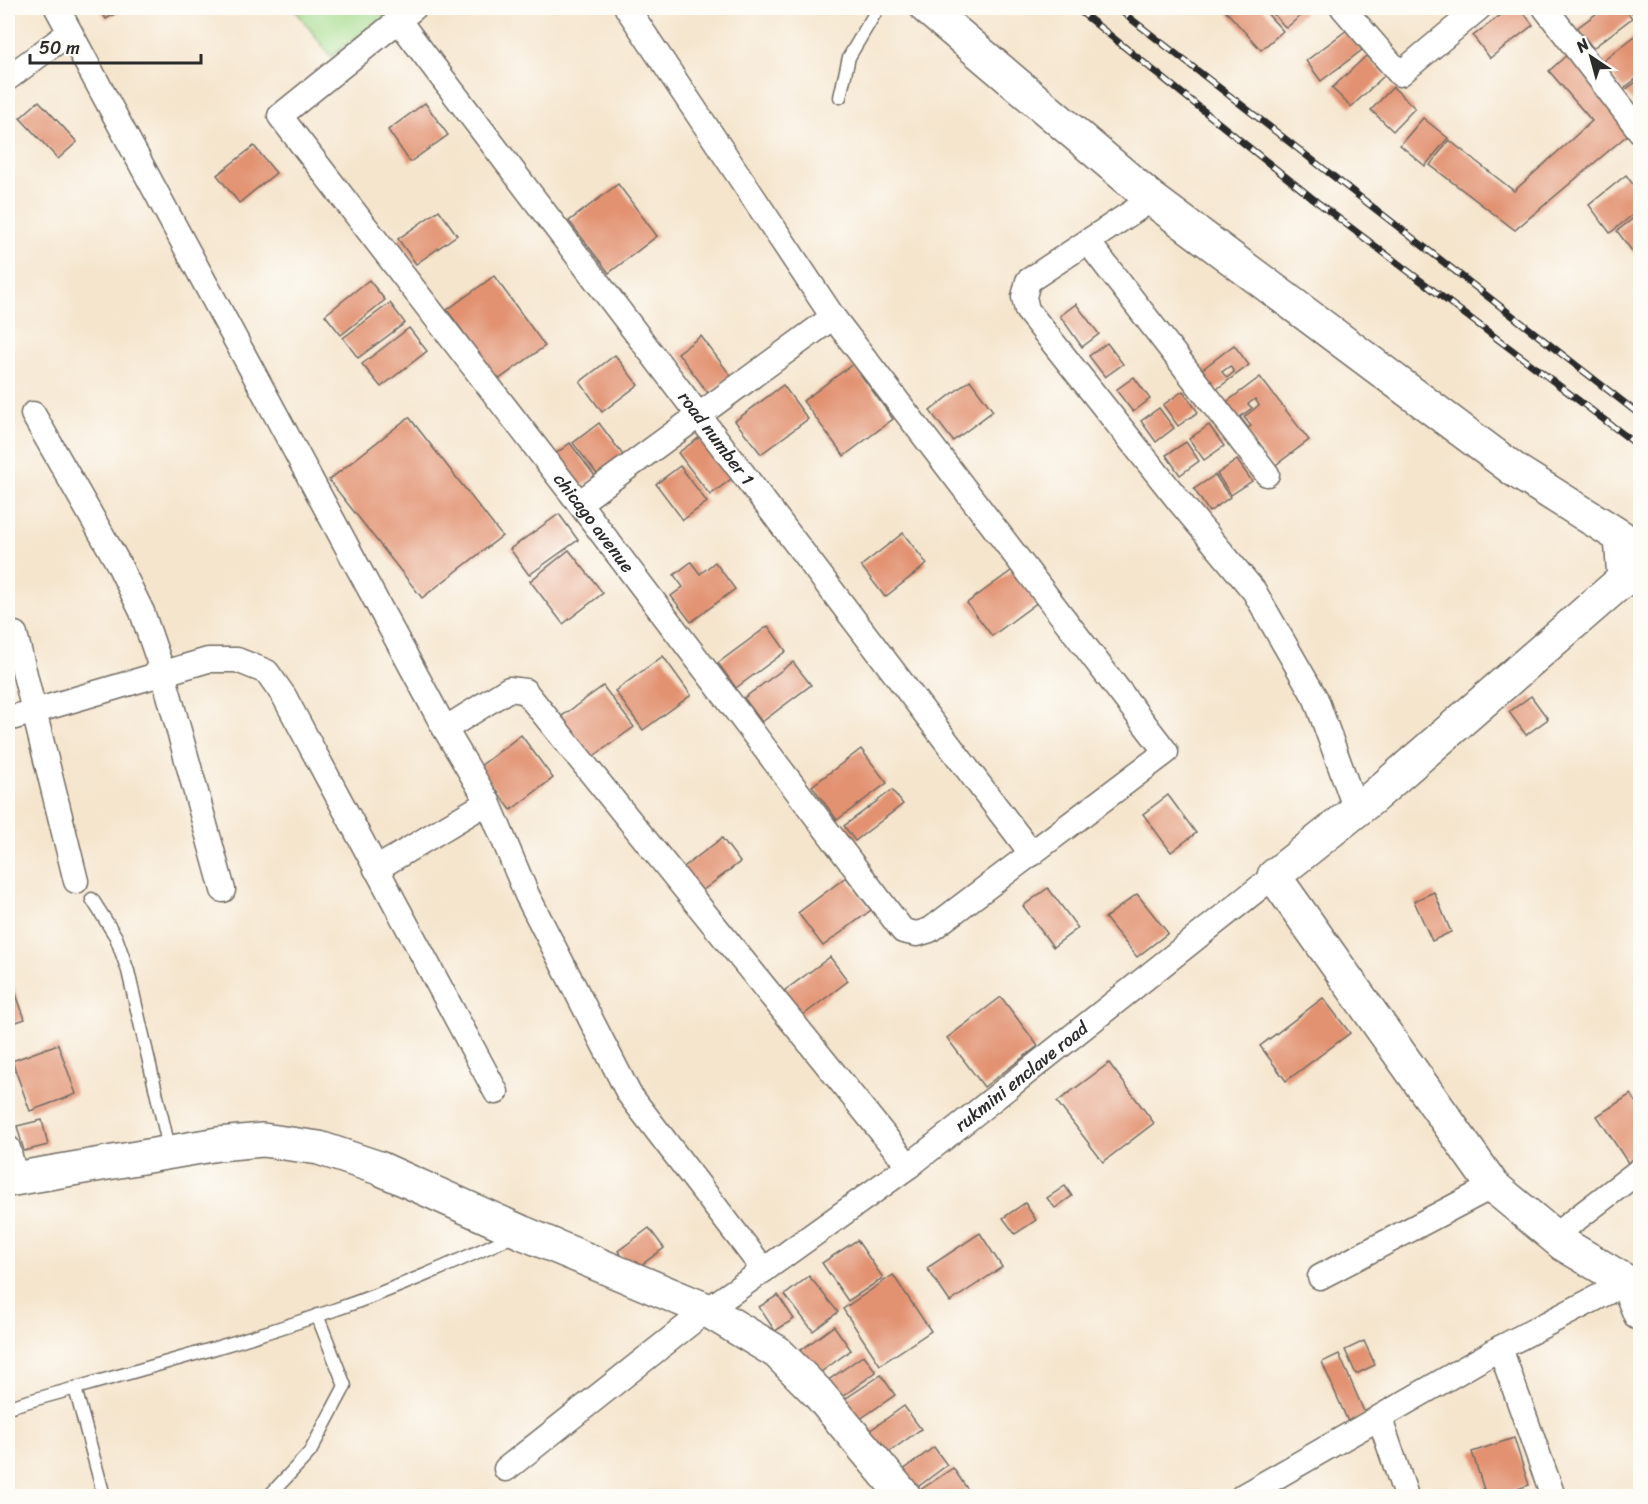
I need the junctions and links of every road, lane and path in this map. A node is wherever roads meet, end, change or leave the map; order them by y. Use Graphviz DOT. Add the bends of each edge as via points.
graph roads {
  1 [pos="57,8"];
  2 [pos="627,8"];
  3 [pos="878,8"];
  4 [pos="927,8"];
  5 [pos="1343,8"];
  6 [pos="1479,8"];
  7 [pos="1545,8"];
  8 [pos="407,14"];
  9 [pos="69,33"];
  10 [pos="8,78"];
  11 [pos="840,97"];
  12 [pos="1641,131"];
  13 [pos="1152,200"];
  14 [pos="1088,242"];
  15 [pos="834,317"];
  16 [pos="700,413"];
  17 [pos="33,414"];
  18 [pos="1267,474"];
  19 [pos="579,503"];
  20 [pos="15,634"];
  21 [pos="163,673"];
  22 [pos="33,711"];
  23 [pos="8,719"];
  24 [pos="445,729"];
  25 [pos="488,802"];
  26 [pos="1356,810"];
  27 [pos="1032,854"];
  28 [pos="376,869"];
  29 [pos="1274,876"];
  30 [pos="76,881"];
  31 [pos="223,890"];
  32 [pos="92,899"];
  33 [pos="496,1092"];
  34 [pos="8,1148"];
  35 [pos="171,1153"];
  36 [pos="909,1166"];
  37 [pos="1641,1170"];
  38 [pos="12,1180"];
  39 [pos="1493,1185"];
  40 [pos="521,1232"];
  41 [pos="1554,1236"];
  42 [pos="764,1270"];
  43 [pos="1320,1277"];
  44 [pos="1634,1280"];
  45 [pos="707,1310"];
  46 [pos="1641,1314"];
  47 [pos="317,1316"];
  48 [pos="1500,1348"];
  49 [pos="75,1388"];
  50 [pos="8,1407"];
  51 [pos="1380,1419"];
  52 [pos="506,1470"];
  53 [pos="104,1497"];
  54 [pos="269,1497"];
  55 [pos="904,1497"];
  56 [pos="1243,1497"];
  57 [pos="1406,1497"];
  58 [pos="1553,1497"];
  1 -- 9 [label="street"];
  2 -- 15 [label="street"];
  3 -- 11 [label="lane" via="849,57"];
  4 -- 13 [label="street"];
  5 -- 6 [label="street" via="1400,74"];
  7 -- 12 [label="street"];
  8 -- 16 [label="street, road number 1"];
  8 -- 19 [label="street, chicago avenue" via="280,116"];
  9 -- 10 [label="street"];
  9 -- 24 [label="street"];
  13 -- 14 [label="street"];
  13 -- 26 [label="street" via="1516,471 1621,537 1624,579"];
  14 -- 18 [label="street"];
  14 -- 26 [label="street" via="1028,281 1024,297 1027,310 1254,591 1316,699"];
  15 -- 16 [label="street"];
  15 -- 27 [label="street" via="1166,752"];
  16 -- 19 [label="street"];
  16 -- 27 [label="street, road number 1"];
  17 -- 21 [label="street" via="118,563 142,612"];
  19 -- 27 [label="street, chicago avenue" via="903,931 917,934 930,930"];
  20 -- 22 [label="street"];
  21 -- 22 [label="street"];
  21 -- 28 [label="street" via="208,660 237,660 267,672 284,696"];
  21 -- 31 [label="street"];
  22 -- 23 [label="street"];
  22 -- 30 [label="street"];
  24 -- 25 [label="street"];
  24 -- 36 [label="street" via="509,689 525,691"];
  25 -- 28 [label="street"];
  25 -- 42 [label="street" via="527,895 629,1094"];
  26 -- 29 [label="street"];
  28 -- 33 [label="street"];
  29 -- 36 [label="street, rukmini enclave road"];
  29 -- 39 [label="street"];
  32 -- 35 [label="lane" via="116,937 128,971"];
  34 -- 38 [label="street"];
  35 -- 38 [label="street"];
  35 -- 40 [label="street" via="263,1140 319,1148 379,1168"];
  36 -- 42 [label="street, rukmini enclave road"];
  37 -- 41 [label="street"];
  39 -- 41 [label="street"];
  39 -- 43 [label="street"];
  40 -- 45 [label="street"];
  40 -- 47 [label="lane" via="457,1262"];
  41 -- 44 [label="street"];
  42 -- 45 [label="street, rukmini enclave road"];
  44 -- 46 [label="street"];
  44 -- 48 [label="street"];
  45 -- 52 [label="street, rukmini enclave road"];
  45 -- 55 [label="street" via="777,1352 818,1393"];
  47 -- 49 [label="lane"];
  47 -- 54 [label="lane" via="345,1386 310,1452"];
  48 -- 51 [label="street"];
  48 -- 58 [label="street"];
  49 -- 50 [label="lane"];
  49 -- 53 [label="lane"];
  51 -- 56 [label="street"];
  51 -- 57 [label="street"];
}
